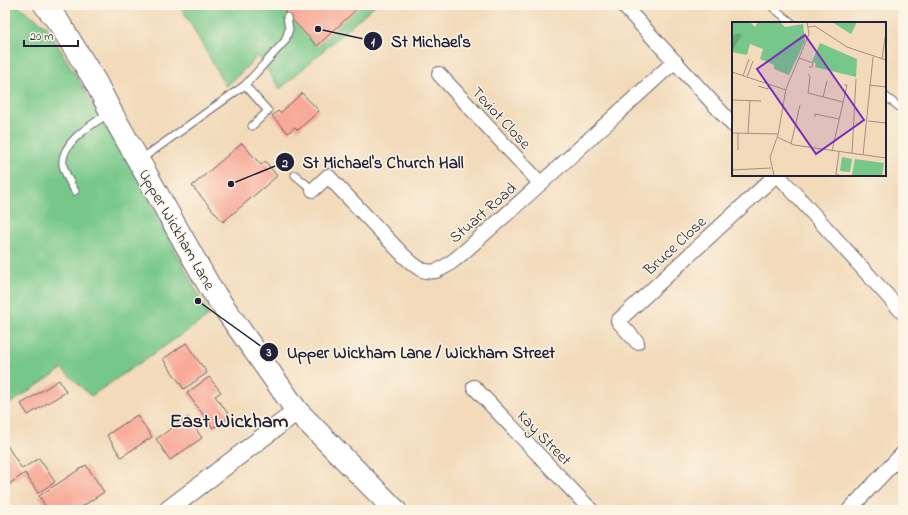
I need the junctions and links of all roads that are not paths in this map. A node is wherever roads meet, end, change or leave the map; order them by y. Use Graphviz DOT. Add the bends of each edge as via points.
graph roads {
  1 [pos="45,5"];
  2 [pos="623,5"];
  3 [pos="770,5"];
  4 [pos="287,17"];
  5 [pos="791,22"];
  6 [pos="675,61"];
  7 [pos="439,74"];
  8 [pos="245,85"];
  9 [pos="886,97"];
  10 [pos="903,110"];
  11 [pos="111,112"];
  12 [pos="732,125"];
  13 [pos="252,126"];
  14 [pos="138,161"];
  15 [pos="295,175"];
  16 [pos="776,176"];
  17 [pos="778,176"];
  18 [pos="540,183"];
  19 [pos="313,190"];
  20 [pos="75,191"];
  21 [pos="903,313"];
  22 [pos="637,342"];
  23 [pos="474,387"];
  24 [pos="297,411"];
  25 [pos="903,453"];
  26 [pos="177,508"];
  27 [pos="395,510"];
  28 [pos="591,510"];
  29 [pos="849,510"];
  1 -- 11 [label="main road, Upper Wickham Lane" via="92,75"];
  2 -- 6 [label="street"];
  3 -- 5 [label="lane"];
  4 -- 8 [label="lane" via="289,29 285,41"];
  6 -- 12 [label="street"];
  6 -- 18 [label="street, Stuart Road"];
  7 -- 18 [label="street, Teviot Close"];
  8 -- 13 [label="lane" via="268,111"];
  8 -- 14 [label="lane"];
  9 -- 10 [label="lane"];
  11 -- 14 [label="main road, Upper Wickham Lane"];
  11 -- 20 [label="lane" via="72,141 64,151 63,164"];
  14 -- 24 [label="main road, Upper Wickham Lane" via="211,289"];
  15 -- 19 [label="lane"];
  16 -- 22 [label="street, Bruce Close" via="618,321"];
  17 -- 21 [label="street"];
  18 -- 19 [label="street, Stuart Road" via="446,267 430,272 424,272 414,266 328,176"];
  23 -- 28 [label="street, Kay Street"];
  24 -- 26 [label="street"];
  24 -- 27 [label="main road, Upper Wickham Lane"];
  25 -- 29 [label="street"];
}
